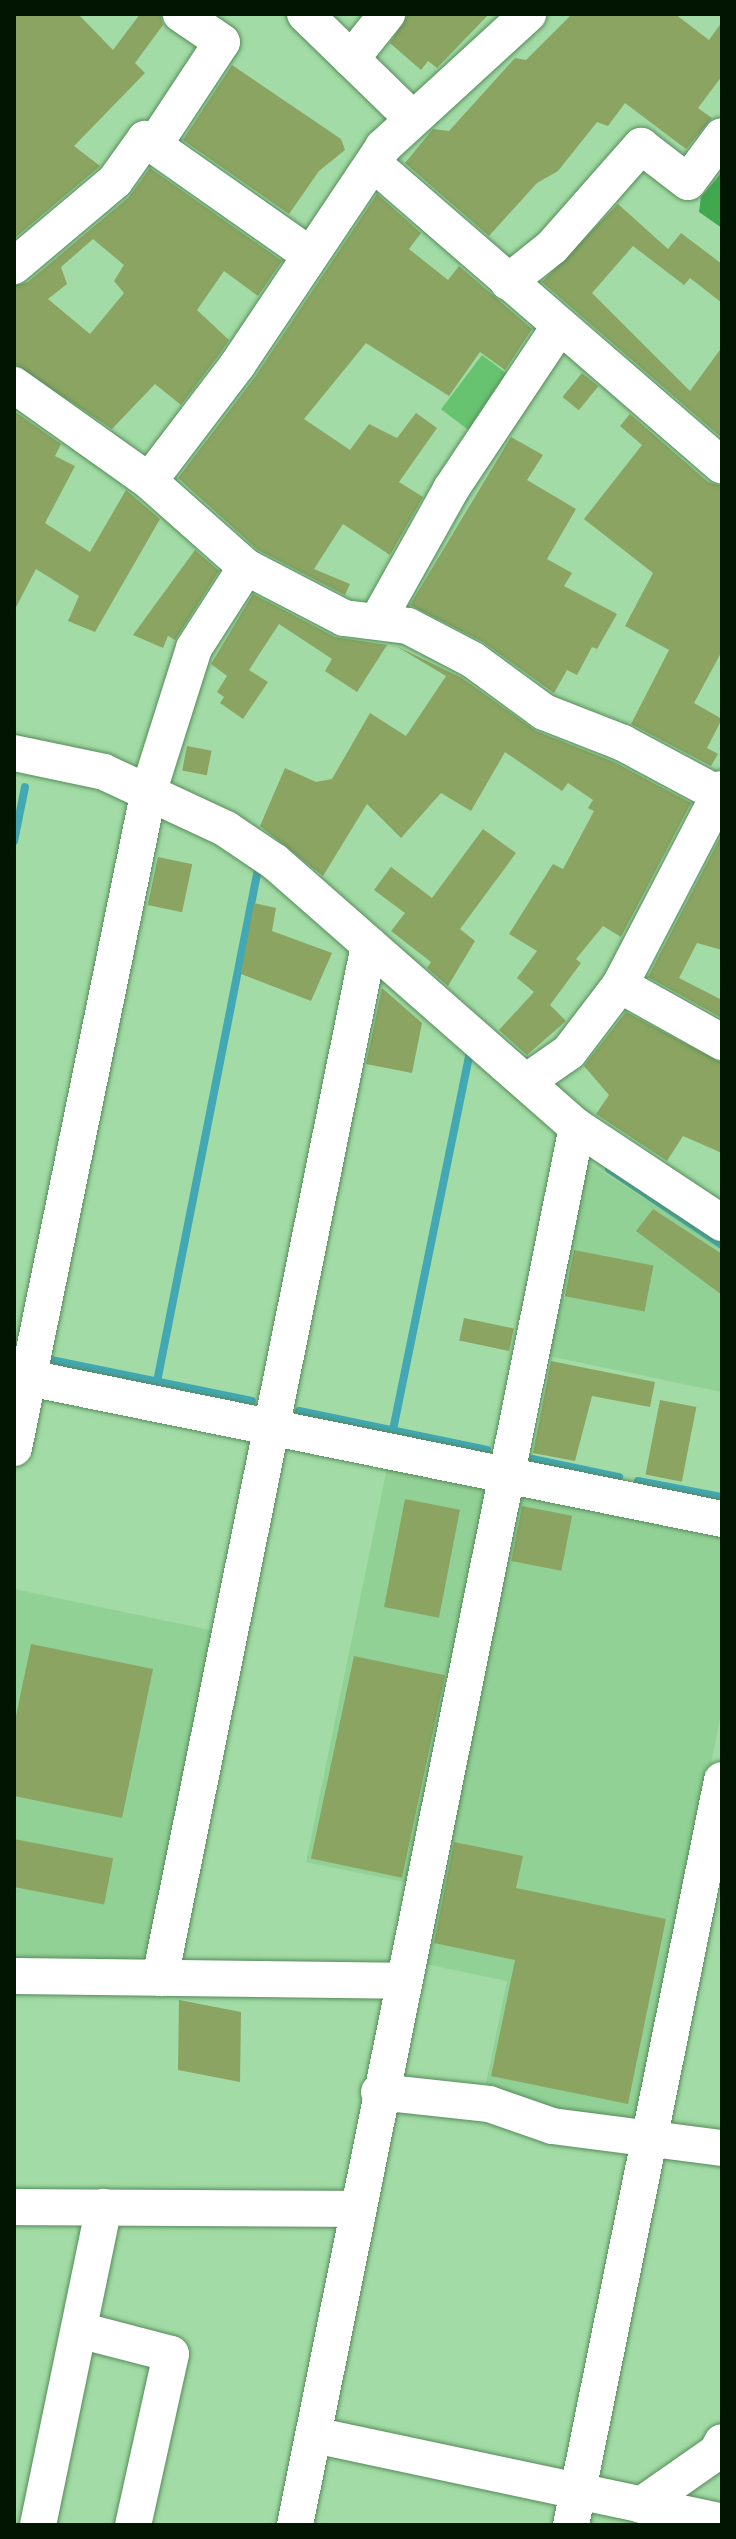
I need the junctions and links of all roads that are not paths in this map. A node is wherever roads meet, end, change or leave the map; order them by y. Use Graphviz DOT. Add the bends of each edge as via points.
graph roads {
  1 [pos="181,14"];
  2 [pos="305,14"];
  3 [pos="387,14"];
  4 [pos="528,14"];
  5 [pos="351,59"];
  6 [pos="410,116"];
  7 [pos="722,136"];
  8 [pos="154,145"];
  9 [pos="375,165"];
  10 [pos="310,255"];
  11 [pos="14,266"];
  12 [pos="508,282"];
  13 [pos="559,327"];
  14 [pos="14,385"];
  15 [pos="722,466"];
  16 [pos="149,481"];
  17 [pos="246,567"];
  18 [pos="379,618"];
  19 [pos="14,753"];
  20 [pos="149,790"];
  21 [pos="721,793"];
  22 [pos="369,945"];
  23 [pos="620,985"];
  24 [pos="722,1042"];
  25 [pos="526,1082"];
  26 [pos="577,1127"];
  27 [pos="722,1223"];
  28 [pos="21,1377"];
  29 [pos="271,1428"];
  30 [pos="14,1448"];
  31 [pos="506,1476"];
  32 [pos="722,1519"];
  33 [pos="722,1780"];
  34 [pos="14,1976"];
  35 [pos="160,1978"];
  36 [pos="402,1981"];
  37 [pos="379,2092"];
  38 [pos="650,2138"];
  39 [pos="722,2148"];
  40 [pos="14,2207"];
  41 [pos="104,2207"];
  42 [pos="355,2209"];
  43 [pos="79,2330"];
  44 [pos="314,2435"];
  45 [pos="722,2442"];
  46 [pos="641,2505"];
  47 [pos="574,2508"];
  48 [pos="722,2522"];
  49 [pos="38,2525"];
  50 [pos="133,2525"];
  51 [pos="295,2525"];
  1 -- 8 [label="street" via="222,42"];
  2 -- 5 [label="street"];
  3 -- 5 [label="street"];
  4 -- 6 [label="street"];
  5 -- 6 [label="street"];
  6 -- 9 [label="street"];
  7 -- 12 [label="street" via="688,182 641,146 552,247"];
  8 -- 10 [label="street"];
  8 -- 11 [label="street" via="145,139 115,181"];
  9 -- 10 [label="street"];
  9 -- 12 [label="street"];
  10 -- 16 [label="street"];
  12 -- 13 [label="street"];
  13 -- 15 [label="street"];
  13 -- 18 [label="street" via="451,489"];
  14 -- 16 [label="street"];
  16 -- 17 [label="street"];
  17 -- 18 [label="street" via="344,618"];
  17 -- 20 [label="street" via="194,648"];
  18 -- 21 [label="street" via="473,660 544,712 623,743"];
  19 -- 20 [label="street" via="104,772"];
  20 -- 22 [label="street" via="275,862"];
  20 -- 28 [label="street"];
  21 -- 23 [label="street"];
  22 -- 25 [label="street"];
  22 -- 29 [label="street"];
  23 -- 24 [label="street"];
  23 -- 25 [label="street" via="569,1052"];
  25 -- 26 [label="street"];
  26 -- 27 [label="street"];
  26 -- 31 [label="street"];
  28 -- 29 [label="street"];
  28 -- 30 [label="street"];
  29 -- 31 [label="street"];
  29 -- 35 [label="street"];
  31 -- 32 [label="street"];
  31 -- 36 [label="street"];
  33 -- 38 [label="street"];
  34 -- 35 [label="street"];
  35 -- 36 [label="street"];
  36 -- 37 [label="street"];
  37 -- 38 [label="street" via="489,2104 552,2126"];
  37 -- 42 [label="street"];
  38 -- 39 [label="street"];
  38 -- 47 [label="street"];
  40 -- 41 [label="street"];
  41 -- 42 [label="street"];
  41 -- 43 [label="street"];
  42 -- 44 [label="street"];
  43 -- 49 [label="street"];
  43 -- 50 [label="street" via="171,2354"];
  44 -- 47 [label="street"];
  44 -- 51 [label="street"];
  45 -- 46 [label="street" via="717,2452"];
  46 -- 47 [label="street"];
  46 -- 48 [label="street"];
}
